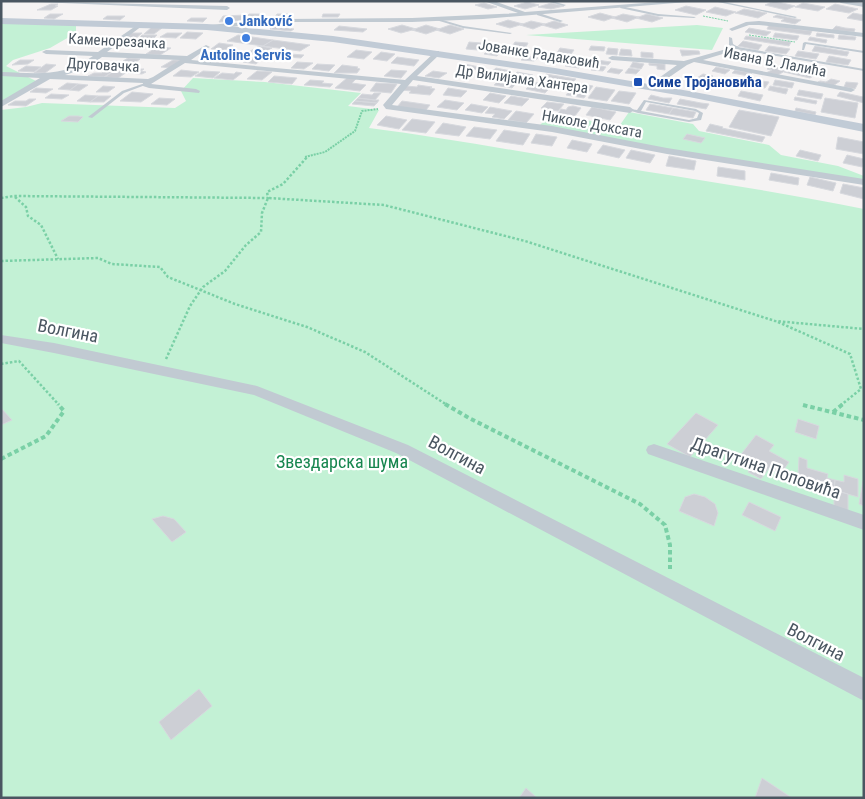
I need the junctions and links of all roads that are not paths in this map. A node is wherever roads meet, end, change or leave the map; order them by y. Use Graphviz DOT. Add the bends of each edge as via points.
graph roads {
  1 [pos="18,1"];
  2 [pos="234,1"];
  3 [pos="487,1"];
  4 [pos="547,1"];
  5 [pos="696,1"];
  6 [pos="714,1"];
  7 [pos="841,1"];
  8 [pos="564,5"];
  9 [pos="864,5"];
  10 [pos="621,7"];
  11 [pos="227,8"];
  12 [pos="538,14"];
  13 [pos="525,15"];
  14 [pos="694,17"];
  15 [pos="795,17"];
  16 [pos="437,19"];
  17 [pos="1,21"];
  18 [pos="561,21"];
  19 [pos="140,25"];
  20 [pos="732,26"];
  21 [pos="207,27"];
  22 [pos="510,33"];
  23 [pos="864,36"];
  24 [pos="730,38"];
  25 [pos="206,46"];
  26 [pos="737,48"];
  27 [pos="802,49"];
  28 [pos="858,51"];
  29 [pos="46,52"];
  30 [pos="864,52"];
  31 [pos="436,53"];
  32 [pos="104,54"];
  33 [pos="856,57"];
  34 [pos="612,58"];
  35 [pos="185,59"];
  36 [pos="693,60"];
  37 [pos="684,63"];
  38 [pos="864,70"];
  39 [pos="1,74"];
  40 [pos="51,75"];
  41 [pos="408,79"];
  42 [pos="147,82"];
  43 [pos="652,88"];
  44 [pos="851,90"];
  45 [pos="196,91"];
  46 [pos="1,105"];
  47 [pos="634,111"];
  48 [pos="90,117"];
  49 [pos="864,128"];
  50 [pos="864,182"];
  51 [pos="1,339"];
  52 [pos="654,450"];
  53 [pos="864,523"];
  54 [pos="864,690"];
  1 -- 11 [label="street"];
  2 -- 11 [label="street"];
  3 -- 13 [label="street"];
  4 -- 8 [label="lane"];
  5 -- 10 [label="street"];
  6 -- 15 [label="lane"];
  7 -- 9 [label="street"];
  10 -- 12 [label="street"];
  10 -- 14 [label="lane" via="658,15"];
  11 -- 21 [label="street"];
  12 -- 13 [label="street"];
  12 -- 18 [label="lane"];
  13 -- 16 [label="street"];
  16 -- 21 [label="street" via="276,20"];
  16 -- 22 [label="lane" via="463,27"];
  17 -- 19 [label="main road, Јованке Радаковић"];
  19 -- 21 [label="main road, Јованке Радаковић"];
  19 -- 32 [label="street"];
  20 -- 23 [label="street" via="759,23"];
  21 -- 31 [label="main road, Јованке Радаковић"];
  24 -- 26 [label="lane" via="731,45"];
  25 -- 35 [label="street"];
  26 -- 36 [label="street"];
  26 -- 38 [label="lane"];
  27 -- 28 [label="lane" via="805,43"];
  28 -- 30 [label="lane"];
  28 -- 33 [label="lane"];
  29 -- 32 [label="street, Каменорезачка"];
  31 -- 41 [label="street"];
  31 -- 43 [label="main road, Јованке Радаковић"];
  32 -- 35 [label="street, Каменорезачка"];
  32 -- 40 [label="street" via="78,70"];
  34 -- 37 [label="street"];
  35 -- 41 [label="street, Каменорезачка"];
  35 -- 42 [label="street"];
  36 -- 37 [label="street"];
  36 -- 44 [label="street, Ивана В. Лалића"];
  37 -- 43 [label="street"];
  39 -- 40 [label="street, Друговачка"];
  40 -- 42 [label="street, Друговачка"];
  40 -- 46 [label="street"];
  41 -- 47 [label="street, Др Вилијама Хантера"];
  41 -- 50 [label="street, Николе Доксата" via="387,105 393,109 552,129"];
  42 -- 45 [label="street, Друговачка" via="150,86"];
  42 -- 48 [label="lane" via="123,92"];
  43 -- 49 [label="main road, Јованке Радаковић"];
  47 -- 47 [label="lane" via="692,121 699,119 702,113 645,101"];
  51 -- 54 [label="street, Волгина" via="257,391 402,449"];
  52 -- 53 [label="street, Драгутина Поповића"];
}
